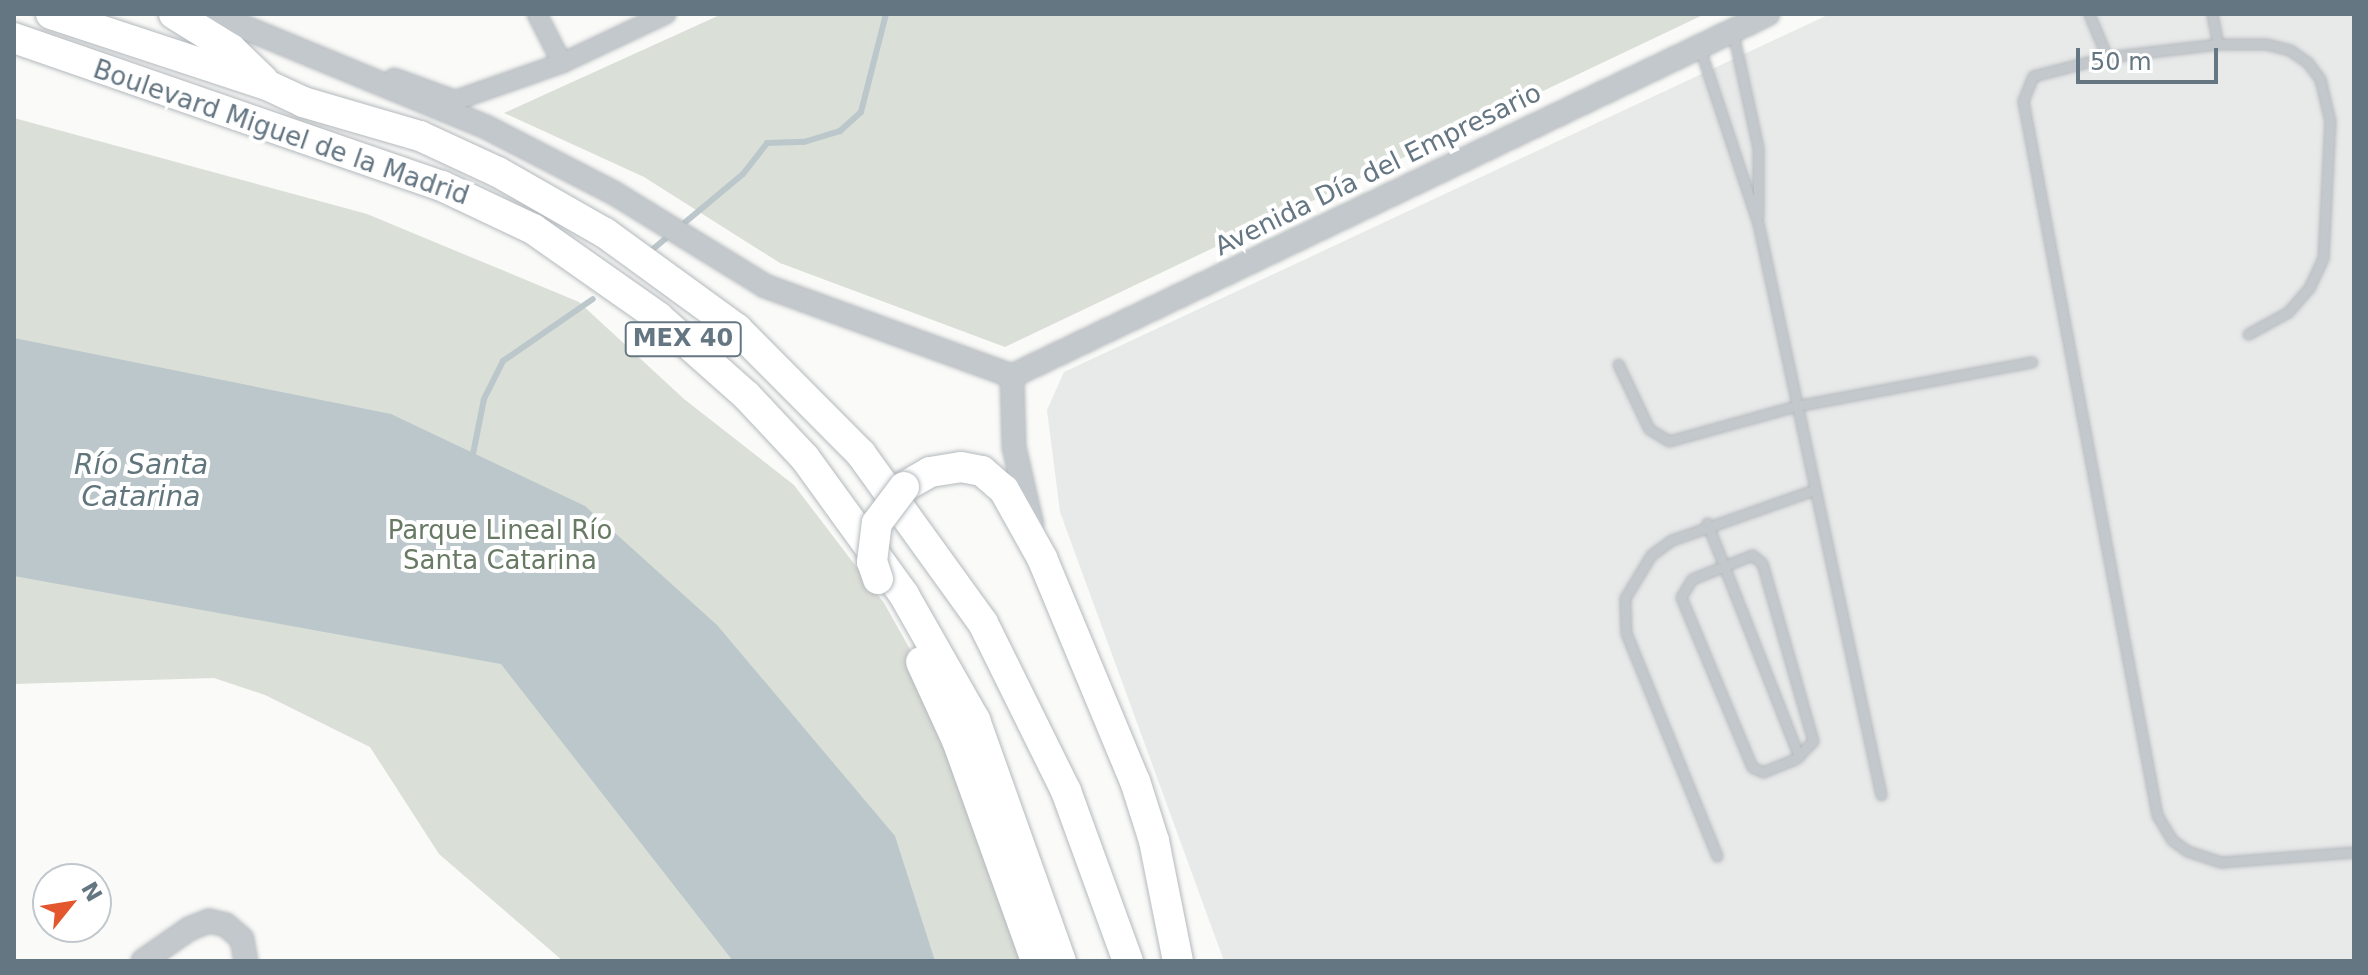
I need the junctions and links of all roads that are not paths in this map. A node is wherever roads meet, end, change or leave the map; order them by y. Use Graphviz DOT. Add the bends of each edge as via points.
graph roads {
  1 [pos="51,14"];
  2 [pos="174,14"];
  3 [pos="212,14"];
  4 [pos="218,14"];
  5 [pos="537,14"];
  6 [pos="666,14"];
  7 [pos="1768,14"];
  8 [pos="2089,14"];
  9 [pos="2212,14"];
  10 [pos="1733,31"];
  11 [pos="14,38"];
  12 [pos="2218,44"];
  13 [pos="1700,48"];
  14 [pos="2107,57"];
  15 [pos="562,63"];
  16 [pos="267,85"];
  17 [pos="448,103"];
  18 [pos="1758,223"];
  19 [pos="2248,334"];
  20 [pos="2032,362"];
  21 [pos="1618,364"];
  22 [pos="1012,376"];
  23 [pos="1796,406"];
  24 [pos="1814,490"];
  25 [pos="1707,523"];
  26 [pos="1042,558"];
  27 [pos="1723,566"];
  28 [pos="1799,756"];
  29 [pos="1881,795"];
  30 [pos="2354,852"];
  31 [pos="1717,856"];
  32 [pos="143,961"];
  33 [pos="246,961"];
  34 [pos="1036,961"];
  35 [pos="1061,961"];
  36 [pos="1128,961"];
  37 [pos="1178,961"];
  1 -- 16 [label="highway, Boulevard Miguel de la Madrid / MEX 40"];
  2 -- 16 [label="highway" via="231,49"];
  3 -- 17 [label="street"];
  4 -- 17 [label="street"];
  5 -- 15 [label="street"];
  6 -- 15 [label="street"];
  7 -- 10 [label="street, Avenida Día del Empresario"];
  8 -- 14 [label="lane"];
  9 -- 12 [label="lane"];
  10 -- 13 [label="street, Avenida Día del Empresario"];
  10 -- 18 [label="lane" via="1758,148"];
  11 -- 35 [label="highway, Boulevard Miguel de la Madrid / MEX 40" via="442,186 533,229 658,317 746,395 805,458 904,595 975,720"];
  12 -- 14 [label="lane"];
  12 -- 19 [label="lane" via="2290,50 2320,79 2330,121 2323,258 2309,288 2288,312"];
  13 -- 18 [label="lane"];
  13 -- 22 [label="street, Avenida Día del Empresario"];
  14 -- 30 [label="lane" via="2045,69 2033,76 2023,101 2076,368 2150,797 2172,840 2202,858 2221,862"];
  15 -- 17 [label="street"];
  16 -- 36 [label="highway, Boulevard Miguel de la Madrid / MEX 40" via="303,102 420,136 498,172 655,267 774,363 861,454 983,623 1066,791"];
  17 -- 22 [label="street" via="614,193 743,276"];
  18 -- 23 [label="lane"];
  20 -- 23 [label="lane"];
  21 -- 23 [label="lane" via="1657,439 1669,441"];
  22 -- 26 [label="street" via="1014,447"];
  23 -- 24 [label="lane"];
  24 -- 25 [label="lane"];
  24 -- 29 [label="lane"];
  25 -- 27 [label="lane"];
  25 -- 31 [label="lane" via="1651,555 1625,598 1626,633"];
  26 -- 34 [label="highway, bridge" via="1004,490 979,470 937,469 894,496 873,540 878,579 958,743"];
  26 -- 37 [label="highway" via="1145,811"];
  27 -- 28 [label="lane"];
  27 -- 28 [label="lane" via="1752,555 1762,563 1813,741"];
  27 -- 28 [label="lane" via="1683,587 1686,612 1752,767 1763,772"];
  32 -- 33 [label="street" via="209,921 226,925 242,939"];
}
